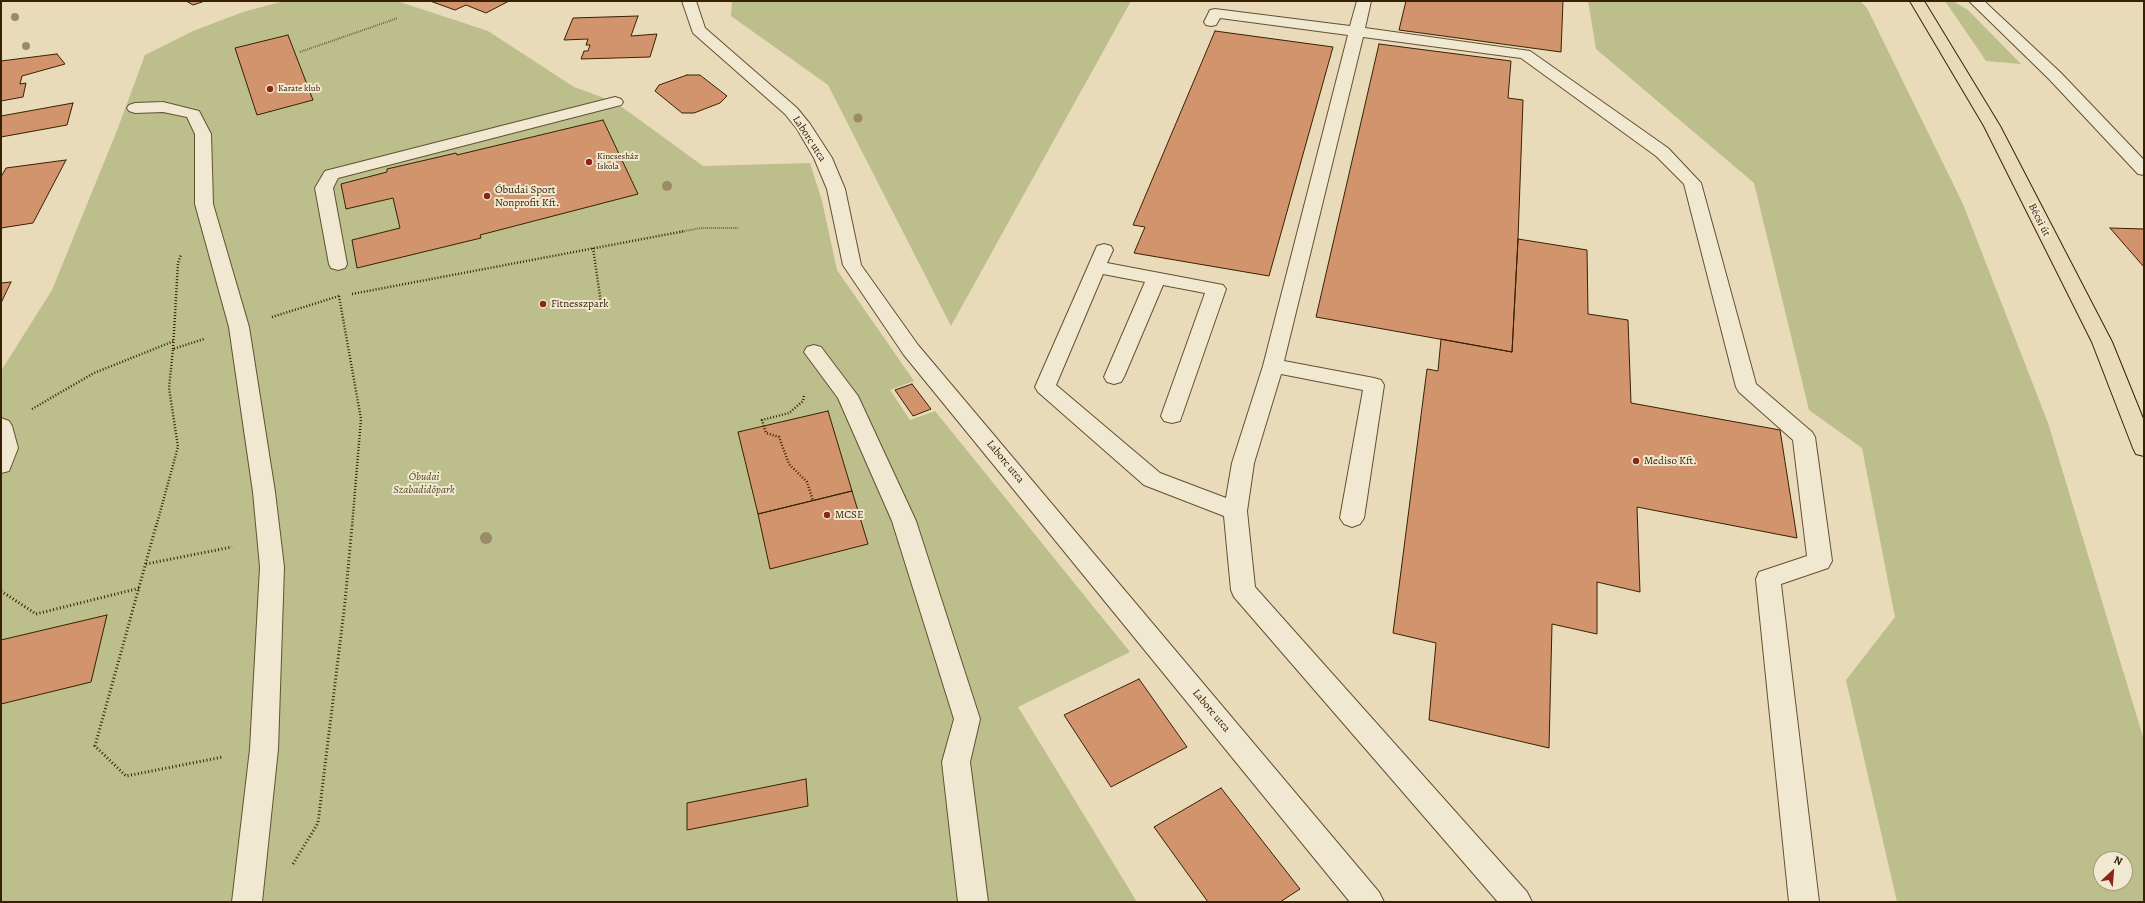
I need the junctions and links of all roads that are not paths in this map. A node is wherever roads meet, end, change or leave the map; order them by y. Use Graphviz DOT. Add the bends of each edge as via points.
graph roads {
  1 [pos="689,1"];
  2 [pos="1364,1"];
  3 [pos="1917,1"];
  4 [pos="1976,1"];
  5 [pos="1212,22"];
  6 [pos="1357,32"];
  7 [pos="615,102"];
  8 [pos="135,108"];
  9 [pos="2144,170"];
  10 [pos="338,264"];
  11 [pos="1156,278"];
  12 [pos="814,352"];
  13 [pos="1273,366"];
  14 [pos="1114,377"];
  15 [pos="1172,416"];
  16 [pos="2,426"];
  17 [pos="2144,448"];
  18 [pos="1,465"];
  19 [pos="1235,511"];
  20 [pos="1352,518"];
  21 [pos="247,902"];
  22 [pos="974,902"];
  23 [pos="1369,902"];
  24 [pos="1518,902"];
  25 [pos="1804,902"];
  1 -- 23 [label="street, Laborc utca" via="698,30 791,111 804,127 823,158 836,189 852,266 912,350"];
  2 -- 6 [label="street"];
  3 -- 17 [label="main road, Bécsi út" via="1999,140 2102,342"];
  4 -- 9 [label="street" via="2055,76"];
  5 -- 6 [label="street" via="1215,13"];
  6 -- 13 [label="street"];
  6 -- 25 [label="street" via="1525,54 1662,152 1692,183 1746,387 1804,437 1820,561 1768,579"];
  7 -- 10 [label="street" via="331,175 324,188"];
  8 -- 21 [label="street" via="163,107 193,114 203,134 204,204 239,327 270,540 272,567 264,749"];
  11 -- 14 [label="street"];
  11 -- 15 [label="street" via="1216,289"];
  11 -- 19 [label="street" via="1100,258 1045,387 1152,479"];
  12 -- 22 [label="street" via="847,396 904,522 967,719 956,762"];
  13 -- 19 [label="street" via="1243,463"];
  13 -- 20 [label="street" via="1374,385"];
  16 -- 18 [label="street" via="7,448"];
  19 -- 24 [label="street" via="1243,590"];
}
